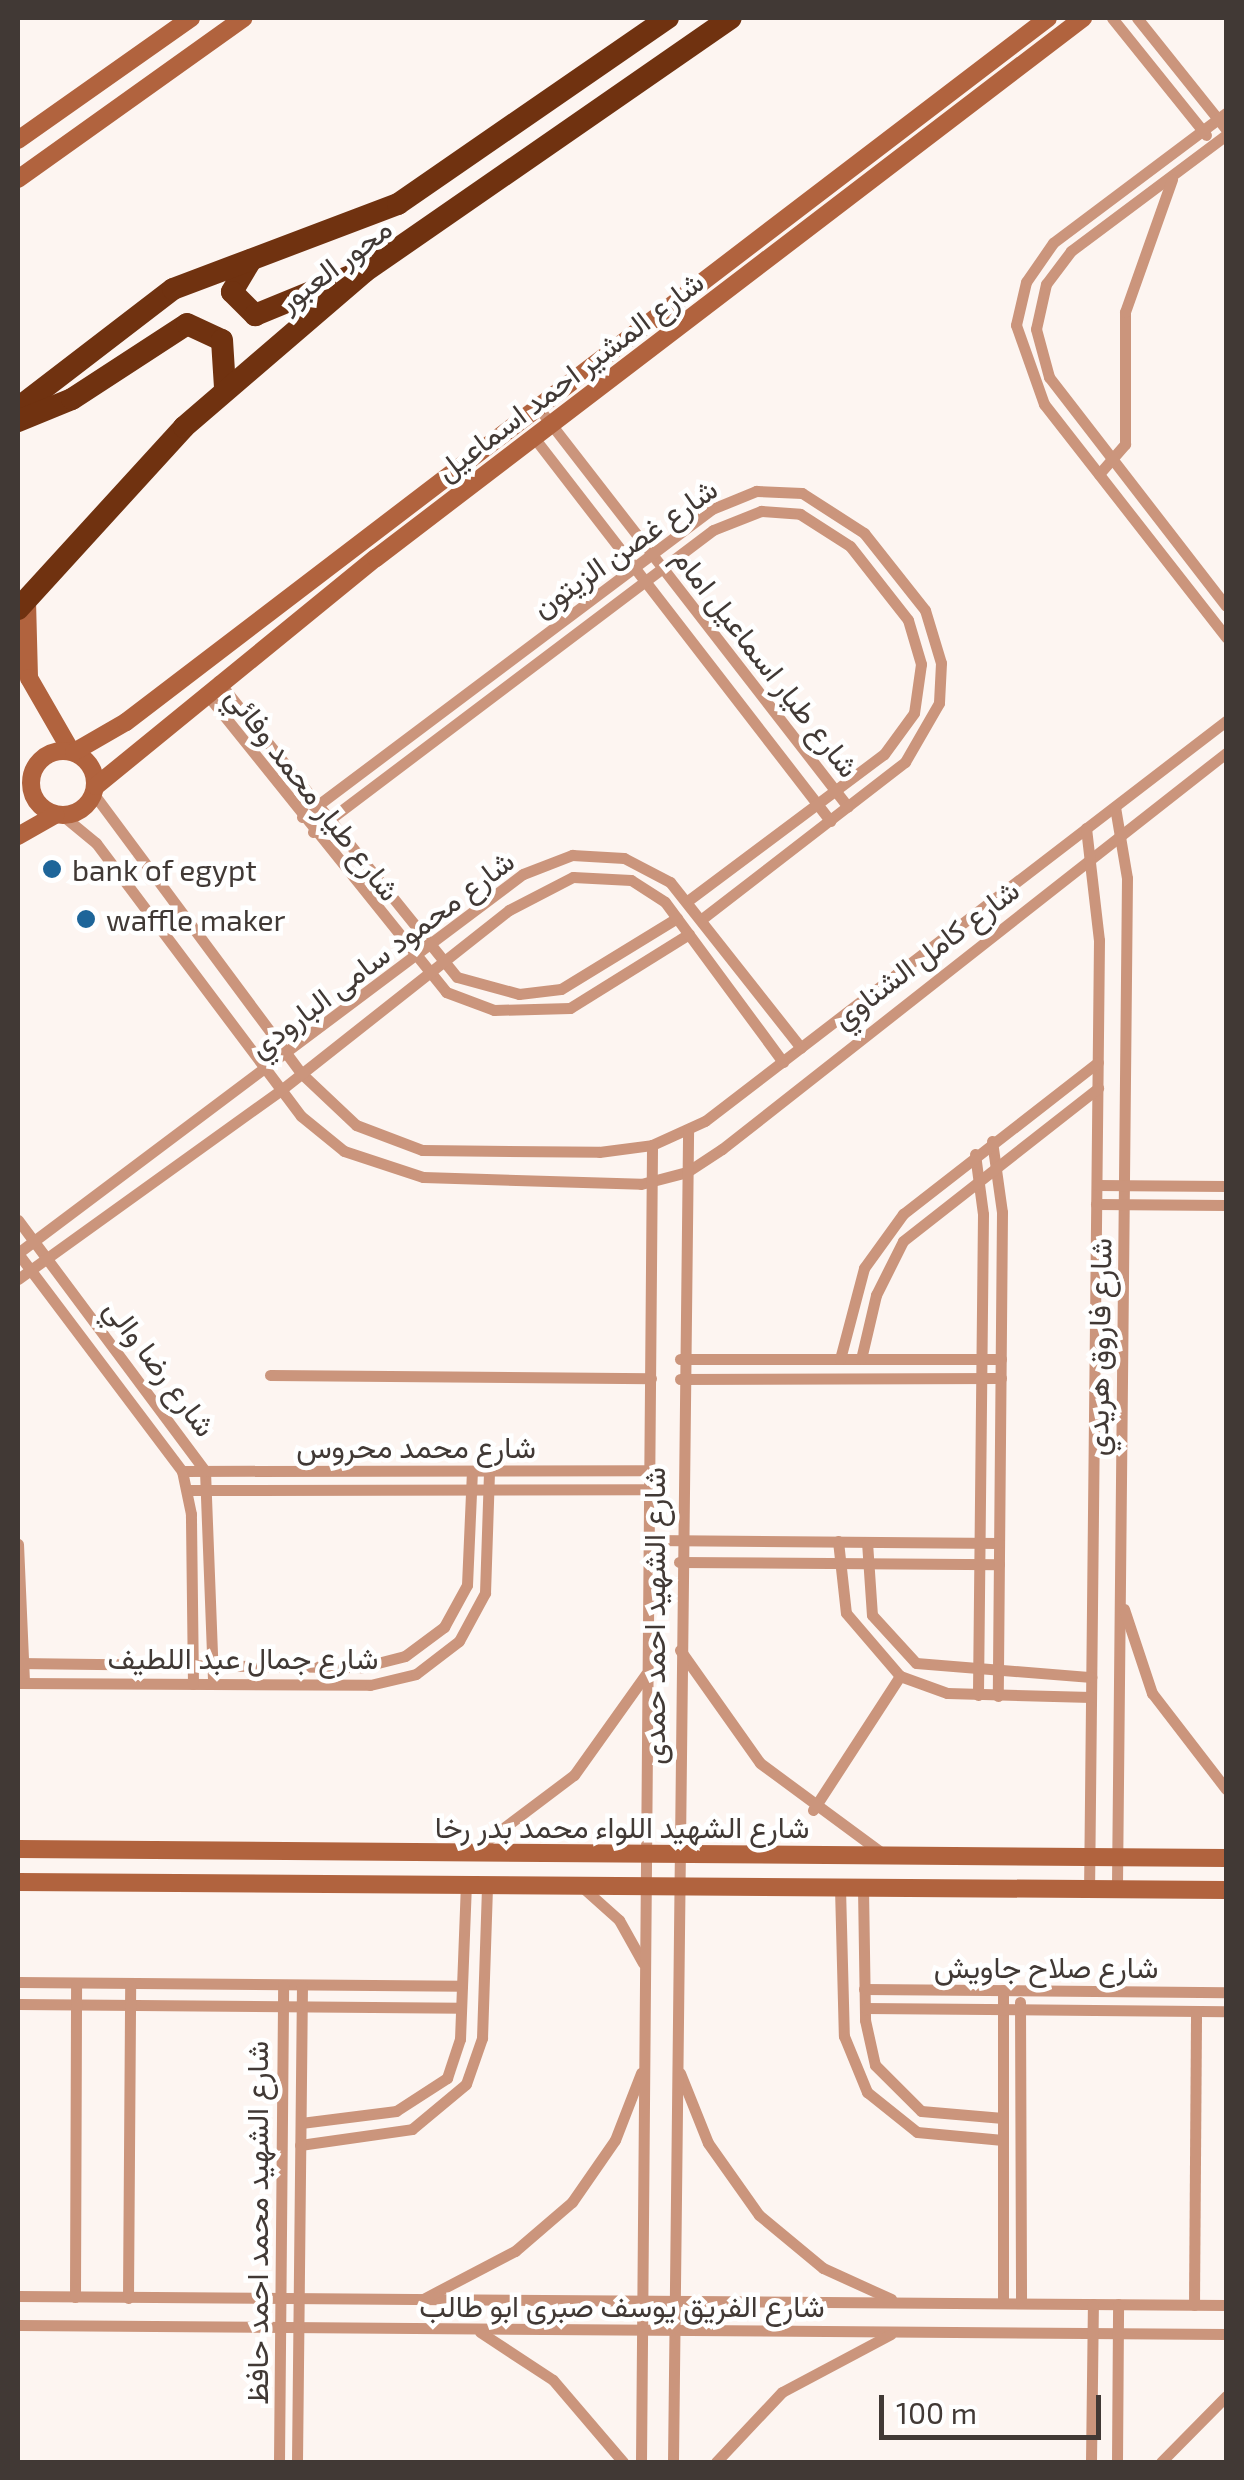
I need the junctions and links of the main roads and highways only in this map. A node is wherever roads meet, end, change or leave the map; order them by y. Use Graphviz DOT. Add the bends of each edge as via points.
graph roads {
  1 [pos="668,18"];
  2 [pos="732,18"];
  3 [pos="251,260"];
  4 [pos="364,272"];
  5 [pos="225,388"];
  6 [pos="18,408"];
  7 [pos="18,421"];
  8 [pos="22,605"];
  1 -- 3 [label="highway, محور العبور" via="434,184"];
  2 -- 4 [label="highway, محور العبور"];
  3 -- 4 [label="highway" via="232,292 255,315"];
  3 -- 6 [label="highway, محور العبور" via="135,312"];
  4 -- 5 [label="highway, محور العبور"];
  5 -- 7 [label="highway" via="222,340 186,324 72,399"];
  5 -- 8 [label="highway, محور العبور"];
}
